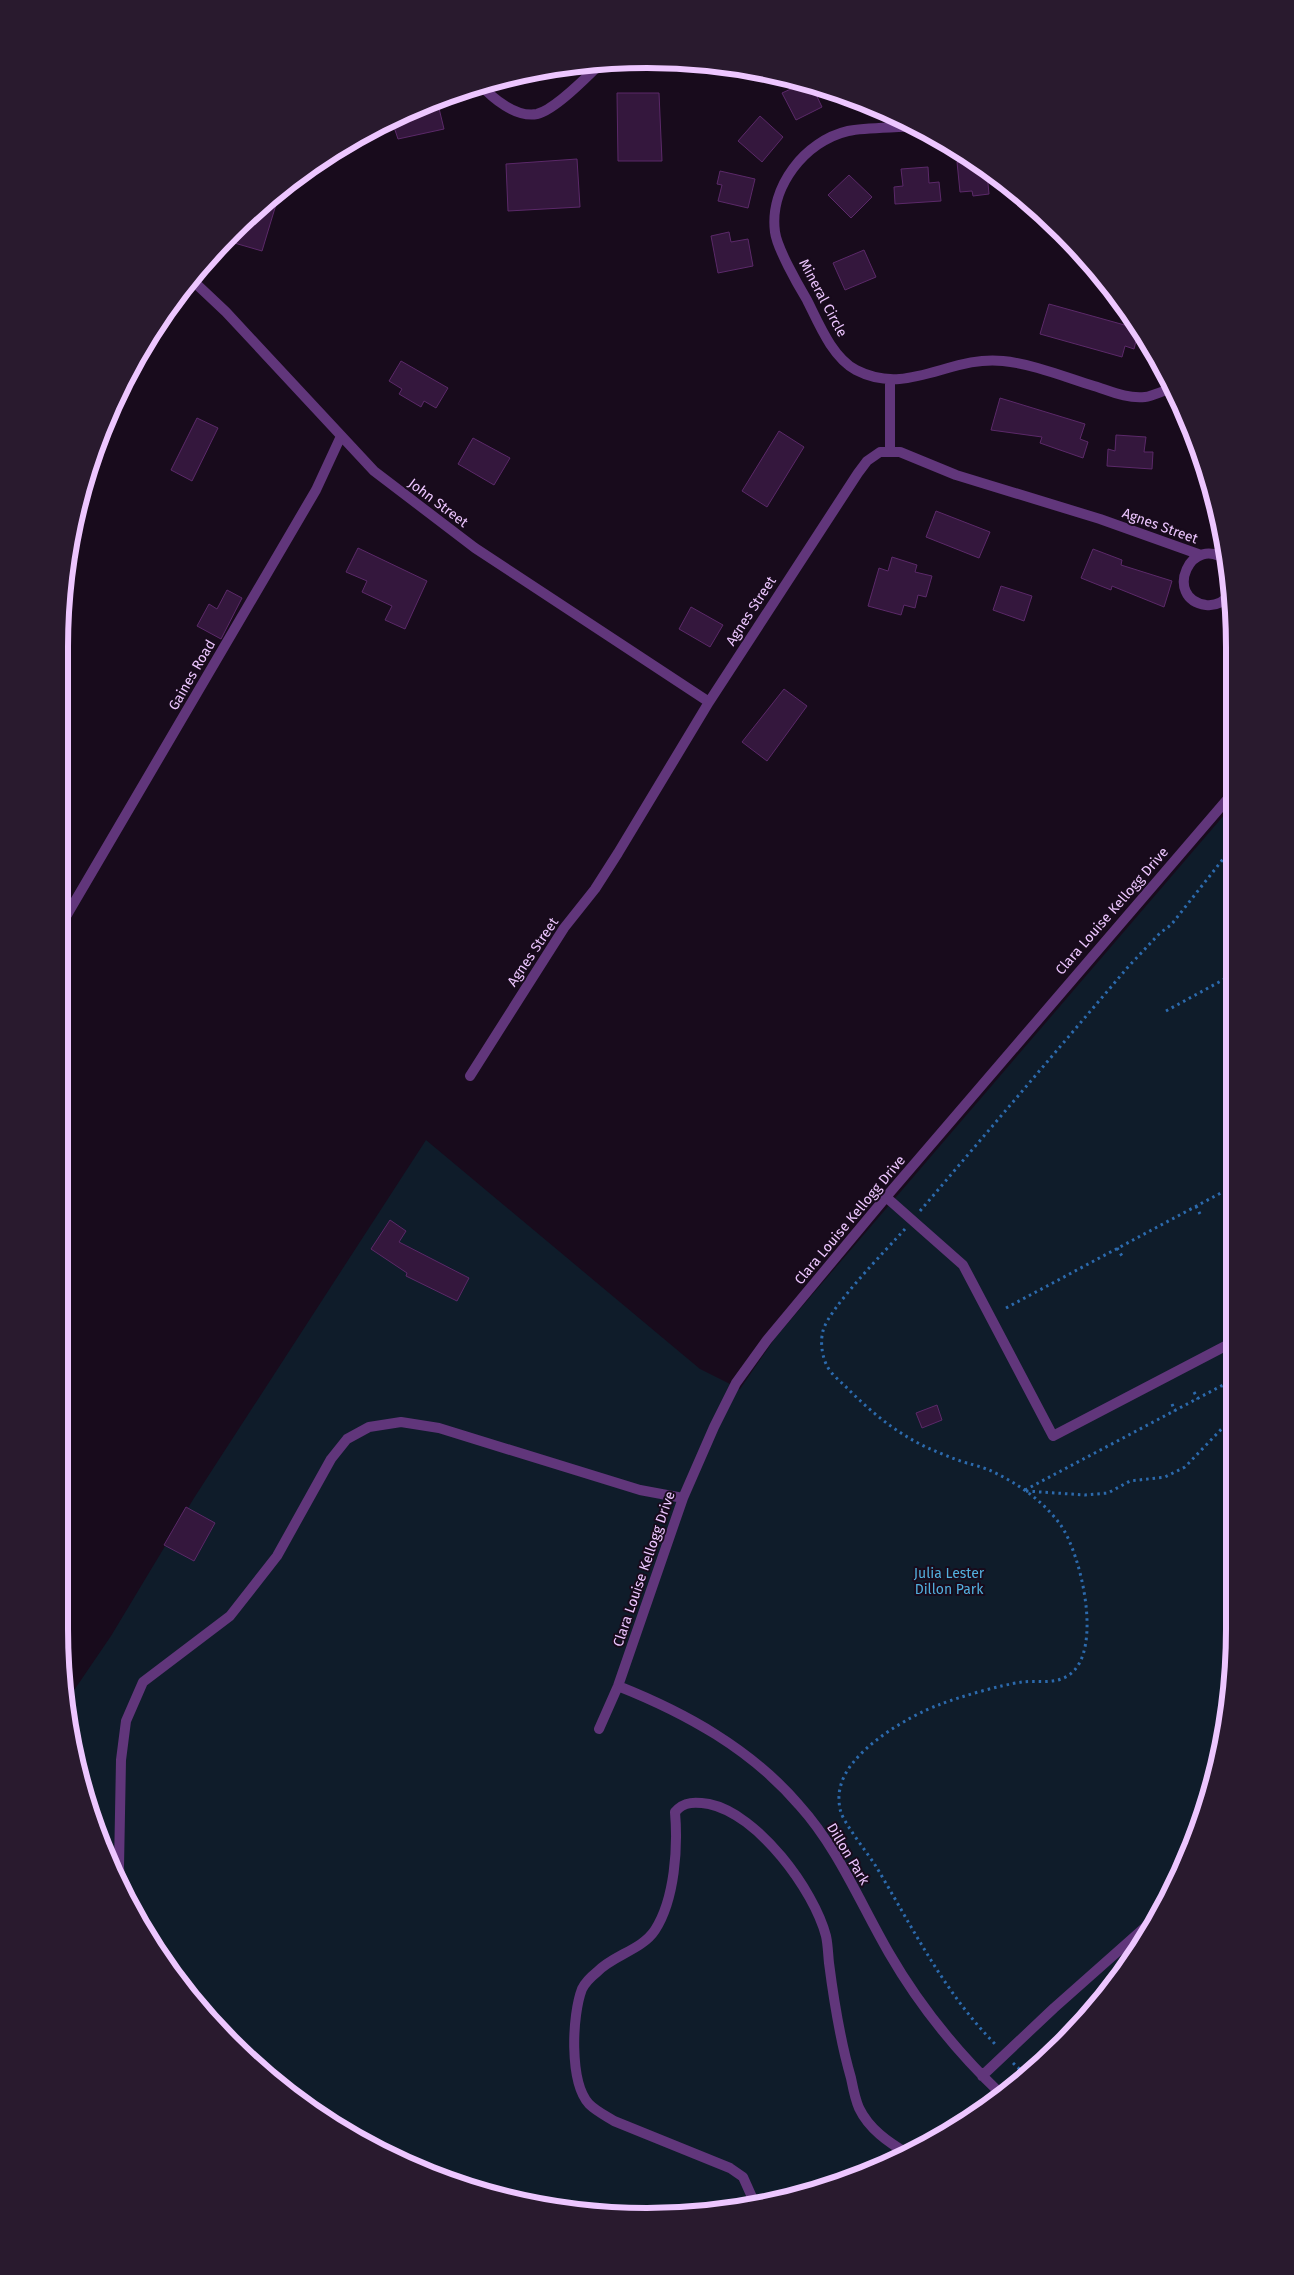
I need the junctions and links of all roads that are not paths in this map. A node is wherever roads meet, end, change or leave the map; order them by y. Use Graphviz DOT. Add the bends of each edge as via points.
graph roads {
  1 [pos="593,70"];
  2 [pos="486,90"];
  3 [pos="903,127"];
  4 [pos="195,284"];
  5 [pos="890,379"];
  6 [pos="1167,390"];
  7 [pos="341,436"];
  8 [pos="890,451"];
  9 [pos="1201,555"];
  10 [pos="1219,557"];
  11 [pos="1224,600"];
  12 [pos="709,702"];
  13 [pos="1226,801"];
  14 [pos="68,912"];
  15 [pos="470,1076"];
  16 [pos="886,1197"];
  17 [pos="1226,1346"];
  18 [pos="683,1498"];
  19 [pos="618,1686"];
  20 [pos="599,1729"];
  21 [pos="119,1866"];
  22 [pos="1144,1927"];
  23 [pos="982,2076"];
  24 [pos="997,2090"];
  25 [pos="900,2149"];
  26 [pos="752,2198"];
  1 -- 2 [label="street" via="560,101 537,114 509,108"];
  3 -- 5 [label="street, Mineral Circle" via="849,130 804,154 779,195 775,233 802,292 830,343 844,361 870,376"];
  4 -- 7 [label="street, John Street" via="226,312"];
  5 -- 6 [label="street, Mineral Circle" via="921,377 972,360 1003,361 1123,396 1146,397"];
  5 -- 8 [label="street"];
  7 -- 12 [label="street, John Street" via="374,471 475,548"];
  7 -- 14 [label="street, Gaines Road" via="316,490"];
  8 -- 9 [label="street, Agnes Street"];
  8 -- 12 [label="street, Agnes Street" via="880,452 858,473"];
  9 -- 10 [label="street, Agnes Street"];
  9 -- 11 [label="street, Agnes Street" via="1184,573 1188,595 1209,606"];
  12 -- 15 [label="street, Agnes Street" via="614,860 564,928"];
  13 -- 16 [label="street, Clara Louise Kellogg Drive"];
  16 -- 17 [label="street" via="963,1265 1053,1436"];
  16 -- 18 [label="street, Clara Louise Kellogg Drive" via="767,1340 736,1383"];
  18 -- 19 [label="street, Clara Louise Kellogg Drive"];
  18 -- 21 [label="street" via="640,1490 439,1428 401,1422 369,1427 347,1439 331,1459 277,1556 230,1616 143,1682 126,1721 121,1760"];
  19 -- 20 [label="street, Clara Louise Kellogg Drive"];
  19 -- 23 [label="street, Dillon Park" via="655,1700 717,1734 759,1764 800,1805 832,1849 918,1998 947,2038"];
  22 -- 23 [label="street"];
  23 -- 24 [label="street, Dillon Park"];
  25 -- 26 [label="street" via="872,2127 859,2107 840,2041 826,1936 812,1903 776,1848 745,1820 721,1807 696,1802 680,1805 675,1812 676,1851 672,1877 656,1929 647,1940 598,1970 583,1988 576,2012 577,2074 586,2098 600,2112 614,2121 730,2168 743,2178"];
}
